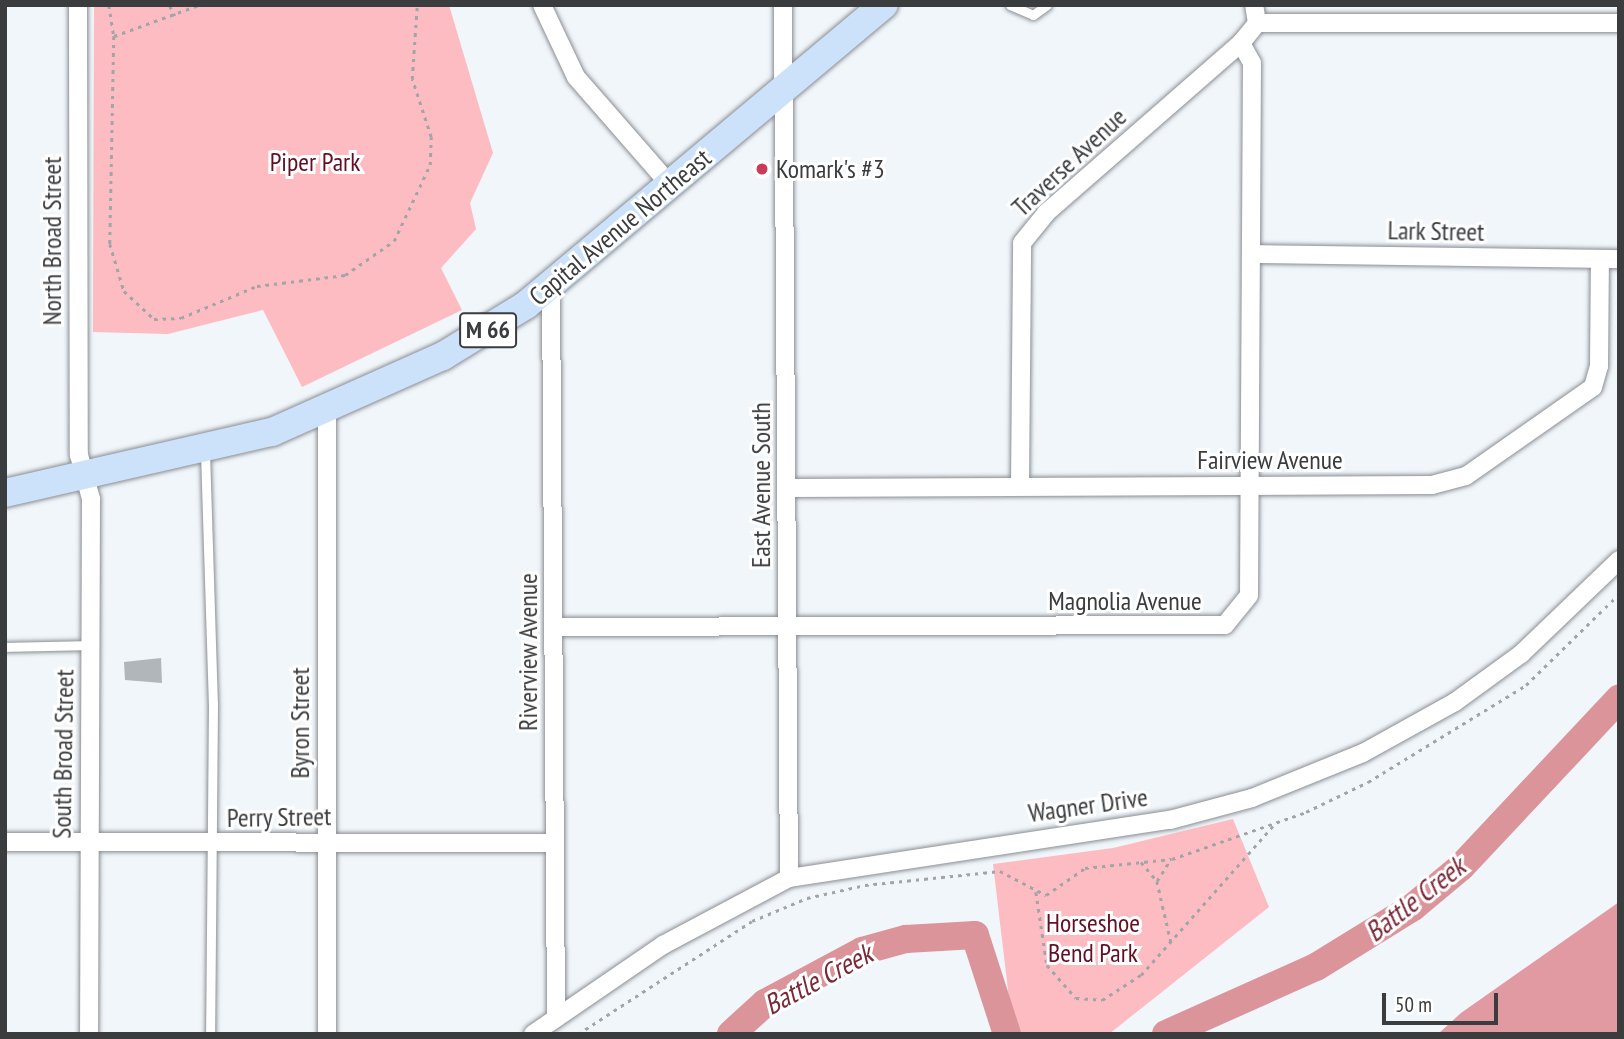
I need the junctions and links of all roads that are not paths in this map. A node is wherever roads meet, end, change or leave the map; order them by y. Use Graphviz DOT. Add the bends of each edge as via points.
graph roads {
  1 [pos="78,5"];
  2 [pos="542,5"];
  3 [pos="783,5"];
  4 [pos="884,5"];
  5 [pos="1010,5"];
  6 [pos="1047,5"];
  7 [pos="1256,14"];
  8 [pos="1619,23"];
  9 [pos="1241,43"];
  10 [pos="784,91"];
  11 [pos="671,186"];
  12 [pos="1252,254"];
  13 [pos="1600,259"];
  14 [pos="1619,259"];
  15 [pos="551,285"];
  16 [pos="327,412"];
  17 [pos="205,450"];
  18 [pos="84,475"];
  19 [pos="1020,486"];
  20 [pos="1250,487"];
  21 [pos="788,488"];
  22 [pos="5,493"];
  23 [pos="1619,560"];
  24 [pos="787,626"];
  25 [pos="554,627"];
  26 [pos="90,645"];
  27 [pos="5,647"];
  28 [pos="5,842"];
  29 [pos="326,842"];
  30 [pos="88,843"];
  31 [pos="211,844"];
  32 [pos="554,844"];
  33 [pos="789,877"];
  34 [pos="556,1018"];
  35 [pos="89,1034"];
  36 [pos="211,1034"];
  37 [pos="327,1034"];
  38 [pos="533,1034"];
  1 -- 18 [label="street, North Broad Street" via="79,455"];
  2 -- 11 [label="street" via="576,77"];
  3 -- 10 [label="street, East Avenue South"];
  4 -- 10 [label="main road, Capital Avenue Northeast / M 66"];
  5 -- 6 [label="lane" via="1033,15"];
  7 -- 8 [label="street"];
  7 -- 9 [label="street"];
  9 -- 12 [label="street, Magnolia Avenue" via="1252,63"];
  9 -- 19 [label="street, Traverse Avenue" via="1046,213 1022,243"];
  10 -- 11 [label="main road, Capital Avenue Northeast / M 66"];
  10 -- 21 [label="street, East Avenue South"];
  11 -- 15 [label="main road, Capital Avenue Northeast / M 66"];
  12 -- 13 [label="street, Lark Street"];
  12 -- 20 [label="street, Magnolia Avenue"];
  13 -- 14 [label="street, Lark Street"];
  13 -- 20 [label="street, Fairview Avenue" via="1599,366 1593,387 1466,476 1432,485"];
  15 -- 16 [label="main road, Capital Avenue Northeast / M 66" via="443,356"];
  15 -- 25 [label="street, Riverview Avenue"];
  16 -- 17 [label="main road, Capital Avenue Northeast / M 66"];
  16 -- 29 [label="street, Byron Street"];
  17 -- 18 [label="main road, Capital Avenue Northeast / M 66"];
  17 -- 31 [label="lane"];
  18 -- 22 [label="main road, Capital Avenue Northeast / M 66"];
  18 -- 26 [label="street, South Broad Street" via="91,499"];
  19 -- 20 [label="street, Fairview Avenue"];
  19 -- 21 [label="street, Fairview Avenue"];
  20 -- 24 [label="street, Magnolia Avenue" via="1250,595 1225,625"];
  21 -- 24 [label="street, East Avenue South"];
  23 -- 33 [label="street, Wagner Drive" via="1521,654 1455,702 1363,753 1252,799 1170,820"];
  24 -- 25 [label="street, Magnolia Avenue"];
  24 -- 33 [label="street, East Avenue South"];
  25 -- 32 [label="street, Riverview Avenue"];
  26 -- 27 [label="lane"];
  26 -- 30 [label="street, South Broad Street"];
  28 -- 30 [label="street, Perry Street"];
  29 -- 31 [label="street, Perry Street"];
  29 -- 32 [label="street, Perry Street"];
  29 -- 37 [label="street, Byron Street"];
  30 -- 31 [label="street, Perry Street"];
  30 -- 35 [label="street, South Broad Street"];
  31 -- 36 [label="lane"];
  32 -- 34 [label="street, Riverview Avenue"];
  33 -- 34 [label="street, Wagner Drive" via="663,945"];
  34 -- 38 [label="street, Wagner Drive"];
}
